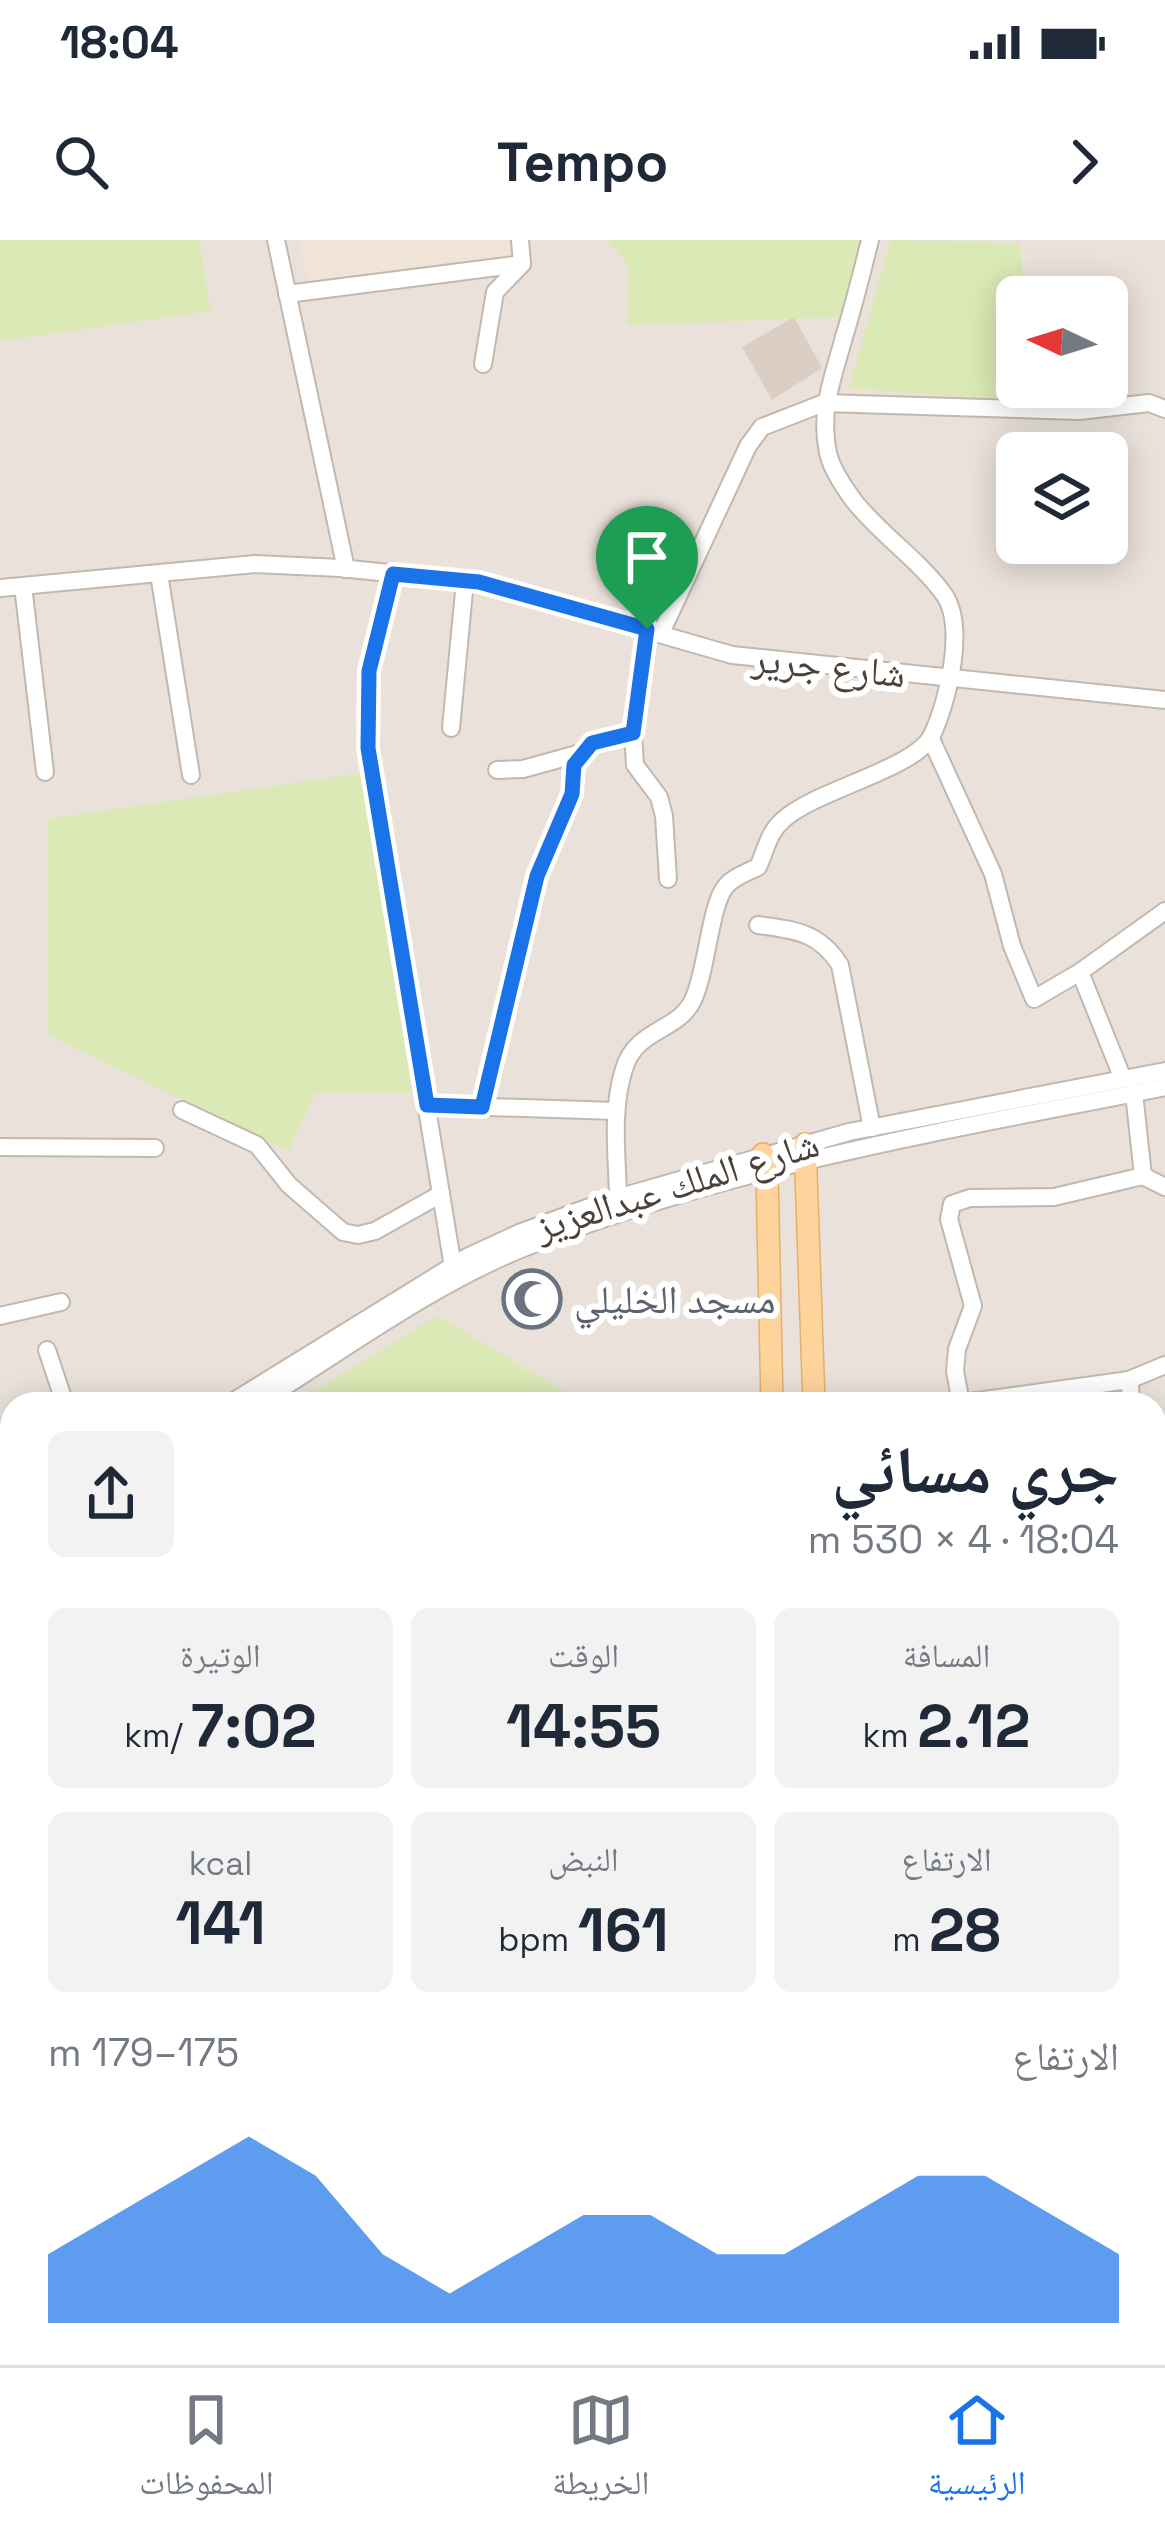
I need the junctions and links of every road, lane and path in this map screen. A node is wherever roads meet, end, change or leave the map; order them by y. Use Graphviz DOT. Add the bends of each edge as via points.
graph roads {
  1 [pos="277,240"];
  2 [pos="520,240"];
  3 [pos="870,240"];
  4 [pos="522,264"];
  5 [pos="286,294"];
  6 [pos="483,364"];
  7 [pos="1165,391"];
  8 [pos="824,403"];
  9 [pos="1157,406"];
  10 [pos="346,569"];
  11 [pos="159,574"];
  12 [pos="393,574"];
  13 [pos="465,581"];
  14 [pos="23,586"];
  15 [pos="0,588"];
  16 [pos="654,631"];
  17 [pos="950,679"];
  18 [pos="1165,700"];
  19 [pos="451,728"];
  20 [pos="633,733"];
  21 [pos="931,739"];
  22 [pos="581,753"];
  23 [pos="497,770"];
  24 [pos="45,772"];
  25 [pos="190,775"];
  26 [pos="668,879"];
  27 [pos="1165,911"];
  28 [pos="758,925"];
  29 [pos="1080,972"];
  30 [pos="1165,1071"];
  31 [pos="1128,1086"];
  32 [pos="1165,1087"];
  33 [pos="427,1105"];
  34 [pos="482,1107"];
  35 [pos="182,1110"];
  36 [pos="616,1112"];
  37 [pos="872,1128"];
  38 [pos="0,1147"];
  39 [pos="155,1148"];
  40 [pos="807,1152"];
  41 [pos="765,1164"];
  42 [pos="1143,1176"];
  43 [pos="1165,1187"];
  44 [pos="441,1194"];
  45 [pos="618,1197"];
  46 [pos="452,1267"];
  47 [pos="61,1302"];
  48 [pos="0,1316"];
  49 [pos="47,1350"];
  50 [pos="1165,1365"];
  51 [pos="1129,1381"];
  52 [pos="60,1392"];
  53 [pos="249,1392"];
  54 [pos="276,1392"];
  55 [pos="772,1392"];
  56 [pos="814,1392"];
  57 [pos="956,1392"];
  58 [pos="1043,1392"];
  59 [pos="1130,1392"];
  1 -- 5 [label="street"];
  2 -- 4 [label="street"];
  3 -- 8 [label="street"];
  4 -- 5 [label="street"];
  4 -- 6 [label="street" via="495,292"];
  5 -- 10 [label="street"];
  7 -- 9 [label="street"];
  8 -- 9 [label="street"];
  8 -- 16 [label="street" via="762,427"];
  8 -- 17 [label="street" via="829,457 845,489 946,596 954,629"];
  10 -- 11 [label="street, شارع جرير" via="255,564"];
  10 -- 12 [label="street, شارع جرير"];
  11 -- 14 [label="street, شارع جرير"];
  11 -- 25 [label="street"];
  12 -- 13 [label="street, شارع جرير"];
  12 -- 33 [label="street" via="369,671 368,748"];
  13 -- 16 [label="street, شارع جرير"];
  13 -- 19 [label="street"];
  14 -- 15 [label="street, شارع جرير"];
  14 -- 24 [label="street"];
  16 -- 17 [label="street, شارع جرير" via="732,655"];
  16 -- 20 [label="street"];
  17 -- 18 [label="street, شارع جرير"];
  17 -- 21 [label="street"];
  20 -- 22 [label="street"];
  20 -- 26 [label="street" via="634,765 664,816"];
  21 -- 29 [label="street" via="993,874 1034,999"];
  21 -- 36 [label="street" via="804,803 779,823 758,867 728,883 691,1006 635,1045"];
  22 -- 23 [label="street"];
  22 -- 34 [label="street" via="537,876"];
  27 -- 29 [label="street"];
  28 -- 37 [label="street" via="813,934 840,964"];
  29 -- 31 [label="street"];
  30 -- 31 [label="street, شارع الملك عبدالعزيز"];
  31 -- 32 [label="street, شارع الملك عبدالعزيز"];
  31 -- 37 [label="street, شارع الملك عبدالعزيز"];
  31 -- 40 [label="street, شارع الملك عبدالعزيز"];
  31 -- 42 [label="street"];
  33 -- 34 [label="street"];
  33 -- 44 [label="street"];
  34 -- 36 [label="street"];
  35 -- 44 [label="street" via="256,1145 343,1232 375,1231"];
  36 -- 45 [label="street"];
  37 -- 40 [label="street, شارع الملك عبدالعزيز"];
  38 -- 39 [label="street"];
  40 -- 41 [label="street, شارع الملك عبدالعزيز"];
  40 -- 56 [label="main road"];
  41 -- 45 [label="street, شارع الملك عبدالعزيز"];
  41 -- 54 [label="street, شارع الملك عبدالعزيز" via="524,1248"];
  41 -- 55 [label="main road"];
  42 -- 43 [label="street"];
  42 -- 57 [label="street" via="1054,1197 952,1204 973,1306 957,1349"];
  44 -- 46 [label="street"];
  45 -- 46 [label="street, شارع الملك عبدالعزيز"];
  46 -- 53 [label="street, شارع الملك عبدالعزيز"];
  47 -- 48 [label="street"];
  49 -- 52 [label="street"];
  50 -- 51 [label="street"];
  51 -- 58 [label="street"];
  51 -- 59 [label="street"];
}
